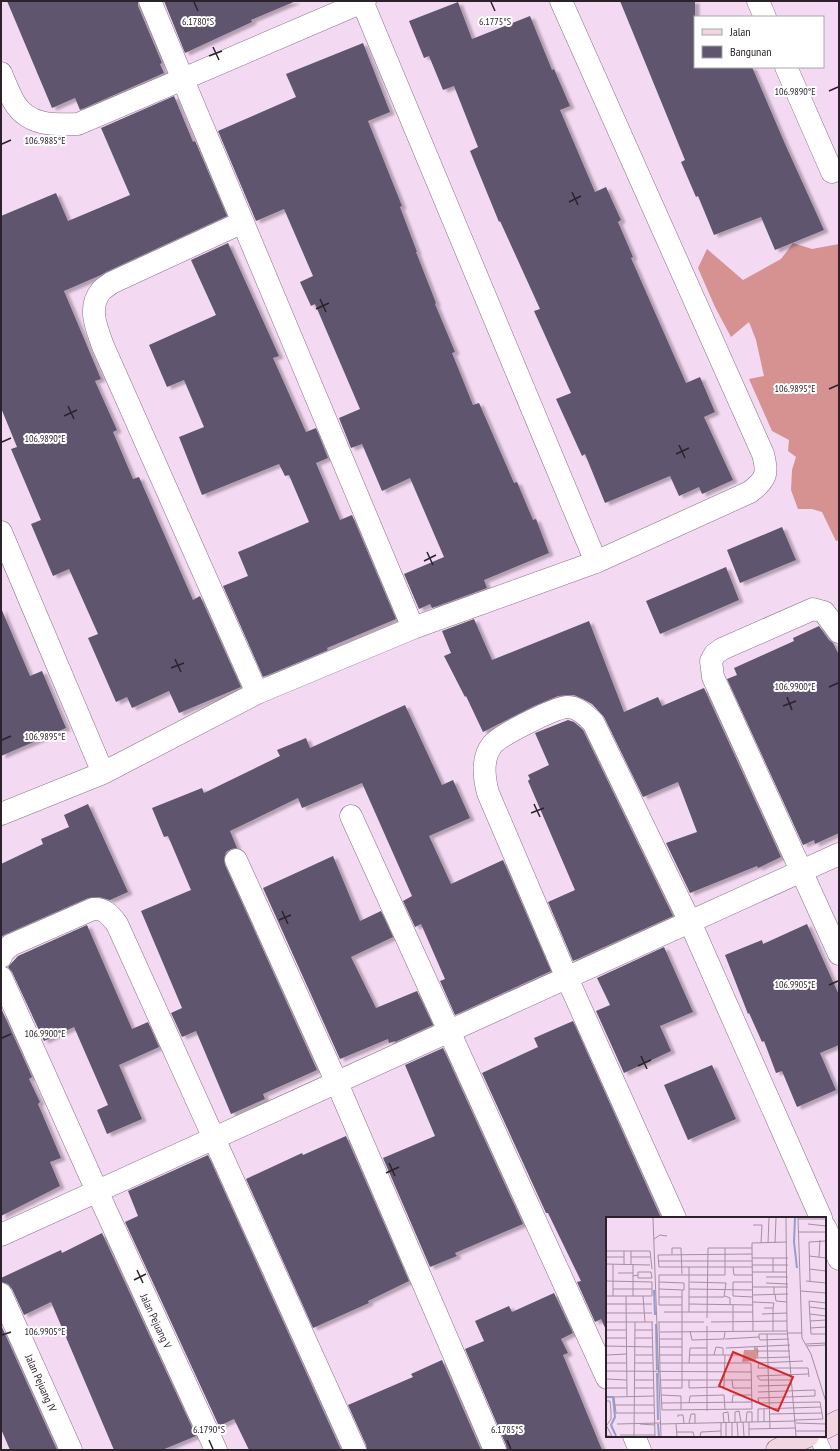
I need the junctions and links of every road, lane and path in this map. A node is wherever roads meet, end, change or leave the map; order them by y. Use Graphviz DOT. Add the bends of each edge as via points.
graph roads {
  1 [pos="150,1"];
  2 [pos="363,1"];
  3 [pos="561,1"];
  4 [pos="758,1"];
  5 [pos="765,16"];
  6 [pos="786,68"];
  7 [pos="1,73"];
  8 [pos="183,80"];
  9 [pos="832,172"];
  10 [pos="243,222"];
  11 [pos="1,532"];
  12 [pos="596,562"];
  13 [pos="413,628"];
  14 [pos="839,632"];
  15 [pos="257,693"];
  16 [pos="103,773"];
  17 [pos="1,814"];
  18 [pos="351,816"];
  19 [pos="839,854"];
  20 [pos="236,860"];
  21 [pos="801,871"];
  22 [pos="690,922"];
  23 [pos="839,954"];
  24 [pos="1,957"];
  25 [pos="1,976"];
  26 [pos="566,978"];
  27 [pos="449,1031"];
  28 [pos="337,1083"];
  29 [pos="214,1138"];
  30 [pos="97,1192"];
  31 [pos="675,1217"];
  32 [pos="821,1217"];
  33 [pos="826,1229"];
  34 [pos="1,1235"];
  35 [pos="839,1258"];
  36 [pos="1,1294"];
  37 [pos="606,1376"];
  38 [pos="839,1421"];
  39 [pos="826,1428"];
  40 [pos="634,1437"];
  41 [pos="805,1437"];
  42 [pos="817,1437"];
  43 [pos="777,1445"];
  44 [pos="71,1450"];
  45 [pos="216,1450"];
  46 [pos="355,1450"];
  47 [pos="495,1450"];
  48 [pos="640,1450"];
  49 [pos="823,1450"];
  1 -- 8 [label="street"];
  2 -- 8 [label="street"];
  2 -- 12 [label="street"];
  3 -- 12 [label="street" via="767,468 764,478 750,492"];
  4 -- 5 [label="street"];
  6 -- 9 [label="street"];
  7 -- 8 [label="street" via="14,103 27,117 59,125 78,124"];
  8 -- 10 [label="street"];
  10 -- 13 [label="street"];
  10 -- 15 [label="street" via="111,283 101,290 96,299 94,322"];
  11 -- 16 [label="street"];
  12 -- 13 [label="street"];
  13 -- 15 [label="street"];
  14 -- 21 [label="street" via="824,612 813,609 722,649 711,661 713,677"];
  15 -- 16 [label="street"];
  16 -- 17 [label="street"];
  18 -- 27 [label="street"];
  19 -- 21 [label="street"];
  20 -- 28 [label="street"];
  21 -- 22 [label="street"];
  21 -- 23 [label="street"];
  22 -- 26 [label="street"];
  22 -- 26 [label="street" via="593,722 580,711 567,707 556,710 503,736 492,745 485,761 484,779"];
  22 -- 32 [label="street"];
  24 -- 29 [label="street" via="11,945 84,912 99,908 110,915 122,932"];
  25 -- 30 [label="street, Jalan Pejuang V"];
  26 -- 27 [label="street"];
  26 -- 31 [label="street"];
  27 -- 28 [label="street"];
  27 -- 37 [label="street"];
  28 -- 29 [label="street"];
  28 -- 47 [label="street"];
  29 -- 30 [label="street"];
  29 -- 46 [label="street"];
  30 -- 34 [label="street"];
  30 -- 45 [label="street, Jalan Pejuang V"];
  33 -- 35 [label="street"];
  36 -- 44 [label="street, Jalan Pejuang IV"];
  38 -- 39 [label="street"];
  40 -- 48 [label="street"];
  41 -- 43 [label="street"];
  42 -- 49 [label="lane"];
}
